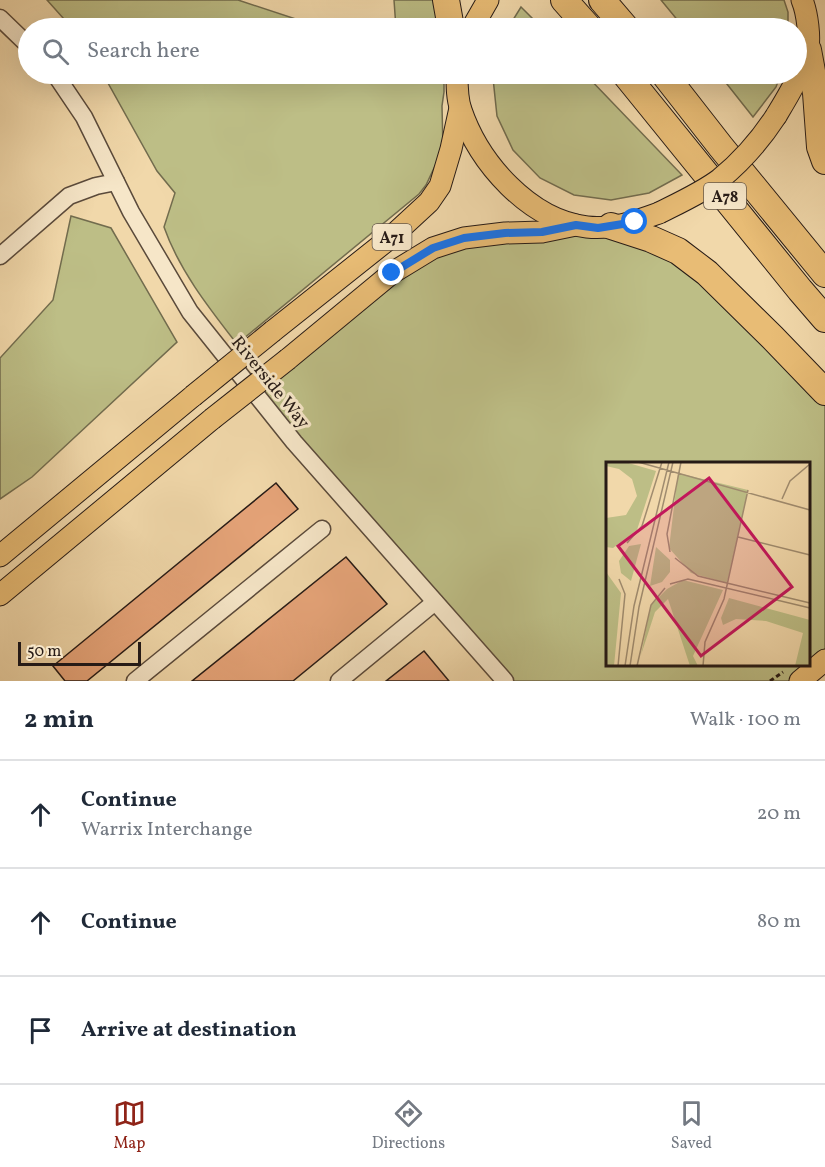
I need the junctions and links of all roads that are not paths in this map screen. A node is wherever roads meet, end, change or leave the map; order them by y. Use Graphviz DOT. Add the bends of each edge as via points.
graph roads {
  1 [pos="446,0"];
  2 [pos="564,0"];
  3 [pos="602,0"];
  4 [pos="804,1"];
  5 [pos="486,2"];
  6 [pos="0,18"];
  7 [pos="449,18"];
  8 [pos="477,18"];
  9 [pos="580,18"];
  10 [pos="617,18"];
  11 [pos="807,18"];
  12 [pos="807,20"];
  13 [pos="18,35"];
  14 [pos="808,50"];
  15 [pos="62,84"];
  16 [pos="457,84"];
  17 [pos="633,84"];
  18 [pos="672,84"];
  19 [pos="794,84"];
  20 [pos="460,108"];
  21 [pos="825,161"];
  22 [pos="116,182"];
  23 [pos="576,225"];
  24 [pos="611,226"];
  25 [pos="0,256"];
  26 [pos="825,274"];
  27 [pos="825,319"];
  28 [pos="825,393"];
  29 [pos="322,529"];
  30 [pos="0,556"];
  31 [pos="0,595"];
  32 [pos="435,602"];
  33 [pos="825,660"];
  34 [pos="793,676"];
  35 [pos="135,681"];
  36 [pos="339,681"];
  37 [pos="505,681"];
  1 -- 7 [label="highway"];
  2 -- 9 [label="highway"];
  3 -- 10 [label="highway"];
  4 -- 11 [label="main road, A71"];
  5 -- 8 [label="main road"];
  6 -- 13 [label="street"];
  12 -- 14 [label="main road, A71"];
  14 -- 21 [label="highway"];
  15 -- 22 [label="street, Riverside Way" via="84,117"];
  16 -- 20 [label="main road, A71"];
  17 -- 27 [label="highway, A78"];
  18 -- 26 [label="highway, A78"];
  19 -- 24 [label="main road, A71, bridge" via="759,141 720,179 660,213"];
  20 -- 23 [label="main road, A71" via="471,134 504,182 551,217"];
  20 -- 30 [label="main road, A71, bridge" via="440,186 429,202"];
  22 -- 25 [label="street" via="69,196"];
  22 -- 32 [label="street, Riverside Way" via="190,312 294,442"];
  23 -- 24 [label="main road, A71"];
  23 -- 31 [label="main road, A71, bridge" via="542,232 464,238 433,248 392,273"];
  24 -- 28 [label="highway" via="678,251 707,273"];
  29 -- 35 [label="street"];
  32 -- 36 [label="street"];
  32 -- 37 [label="street, Riverside Way"];
  33 -- 34 [label="main road"];
}
